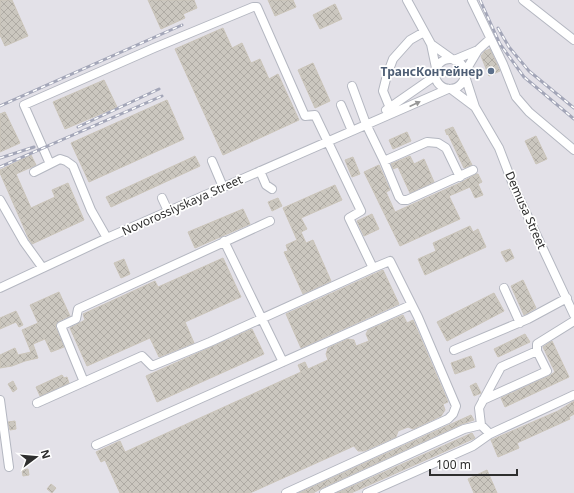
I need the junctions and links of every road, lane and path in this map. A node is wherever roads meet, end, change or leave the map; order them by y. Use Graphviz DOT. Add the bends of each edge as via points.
graph roads {
  1 [pos="408,0"];
  2 [pos="472,0"];
  3 [pos="523,0"];
  4 [pos="424,32"];
  5 [pos="490,39"];
  6 [pos="574,40"];
  7 [pos="431,44"];
  8 [pos="478,50"];
  9 [pos="453,60"];
  10 [pos="435,72"];
  11 [pos="465,74"];
  12 [pos="352,86"];
  13 [pos="450,89"];
  14 [pos="341,104"];
  15 [pos="475,107"];
  16 [pos="390,108"];
  17 [pos="366,124"];
  18 [pos="352,131"];
  19 [pos="327,142"];
  20 [pos="574,150"];
  21 [pos="212,161"];
  22 [pos="384,161"];
  23 [pos="50,164"];
  24 [pos="473,170"];
  25 [pos="260,171"];
  26 [pos="34,172"];
  27 [pos="460,177"];
  28 [pos="223,187"];
  29 [pos="272,189"];
  30 [pos="162,198"];
  31 [pos="0,200"];
  32 [pos="168,211"];
  33 [pos="270,221"];
  34 [pos="106,238"];
  35 [pos="224,241"];
  36 [pos="42,267"];
  37 [pos="373,268"];
  38 [pos="0,288"];
  39 [pos="504,288"];
  40 [pos="567,298"];
  41 [pos="412,305"];
  42 [pos="574,315"];
  43 [pos="262,318"];
  44 [pos="574,321"];
  45 [pos="520,323"];
  46 [pos="454,350"];
  47 [pos="537,351"];
  48 [pos="283,362"];
  49 [pos="84,382"];
  50 [pos="574,395"];
  51 [pos="0,400"];
  52 [pos="483,400"];
  53 [pos="36,403"];
  54 [pos="480,425"];
  55 [pos="490,434"];
  56 [pos="96,445"];
  57 [pos="9,467"];
  58 [pos="286,493"];
  59 [pos="324,493"];
  60 [pos="367,493"];
  1 -- 4 [label="street"];
  2 -- 5 [label="street"];
  3 -- 6 [label="street"];
  4 -- 7 [label="street"];
  4 -- 16 [label="street" via="410,40 393,59 383,91"];
  5 -- 8 [label="street"];
  5 -- 20 [label="street" via="516,97 529,112"];
  7 -- 9 [label="street"];
  7 -- 10 [label="street"];
  8 -- 9 [label="street"];
  8 -- 11 [label="street"];
  9 -- 10 [label="street" via="442,61"];
  9 -- 11 [label="street" via="460,63"];
  10 -- 13 [label="street" via="439,85"];
  10 -- 16 [label="street"];
  11 -- 13 [label="street" via="460,85"];
  11 -- 15 [label="street"];
  12 -- 17 [label="street"];
  13 -- 15 [label="street"];
  17 -- 13 [label="street, one-way"];
  14 -- 18 [label="street"];
  15 -- 40 [label="street, Demusa Street" via="499,148 526,214"];
  16 -- 17 [label="street"];
  17 -- 18 [label="street, Novorossiyskaya Street"];
  17 -- 22 [label="street"];
  18 -- 19 [label="street, Novorossiyskaya Street"];
  19 -- 23 [label="street" via="315,115 304,116 257,7 253,7 24,105"];
  19 -- 25 [label="street, Novorossiyskaya Street"];
  19 -- 37 [label="street" via="361,212 349,218"];
  21 -- 28 [label="street"];
  22 -- 27 [label="street" via="428,142 438,143 446,148"];
  22 -- 27 [label="street" via="402,200"];
  23 -- 26 [label="street"];
  23 -- 34 [label="street" via="60,159 73,166"];
  24 -- 27 [label="street"];
  25 -- 28 [label="street, Novorossiyskaya Street"];
  25 -- 29 [label="street" via="266,184"];
  28 -- 32 [label="street, Novorossiyskaya Street"];
  30 -- 32 [label="street"];
  31 -- 36 [label="street"];
  32 -- 34 [label="street, Novorossiyskaya Street"];
  33 -- 35 [label="street"];
  34 -- 36 [label="street, Novorossiyskaya Street"];
  35 -- 43 [label="street"];
  35 -- 49 [label="street" via="78,309 76,319 61,326"];
  36 -- 38 [label="street, Novorossiyskaya Street"];
  37 -- 41 [label="street" via="390,261"];
  37 -- 43 [label="street"];
  39 -- 45 [label="street"];
  40 -- 42 [label="street, Demusa Street"];
  40 -- 45 [label="street"];
  41 -- 48 [label="street"];
  41 -- 58 [label="street" via="456,406 453,414 430,428"];
  43 -- 48 [label="street"];
  43 -- 49 [label="street" via="152,366 142,356"];
  44 -- 47 [label="street" via="536,344"];
  45 -- 46 [label="street"];
  47 -- 52 [label="street" via="501,367"];
  47 -- 52 [label="street" via="547,371"];
  48 -- 56 [label="street"];
  49 -- 53 [label="street"];
  50 -- 55 [label="street"];
  51 -- 57 [label="street"];
  52 -- 54 [label="street" via="479,408"];
  54 -- 55 [label="street"];
  54 -- 59 [label="street"];
  55 -- 60 [label="street" via="473,446"];
}
